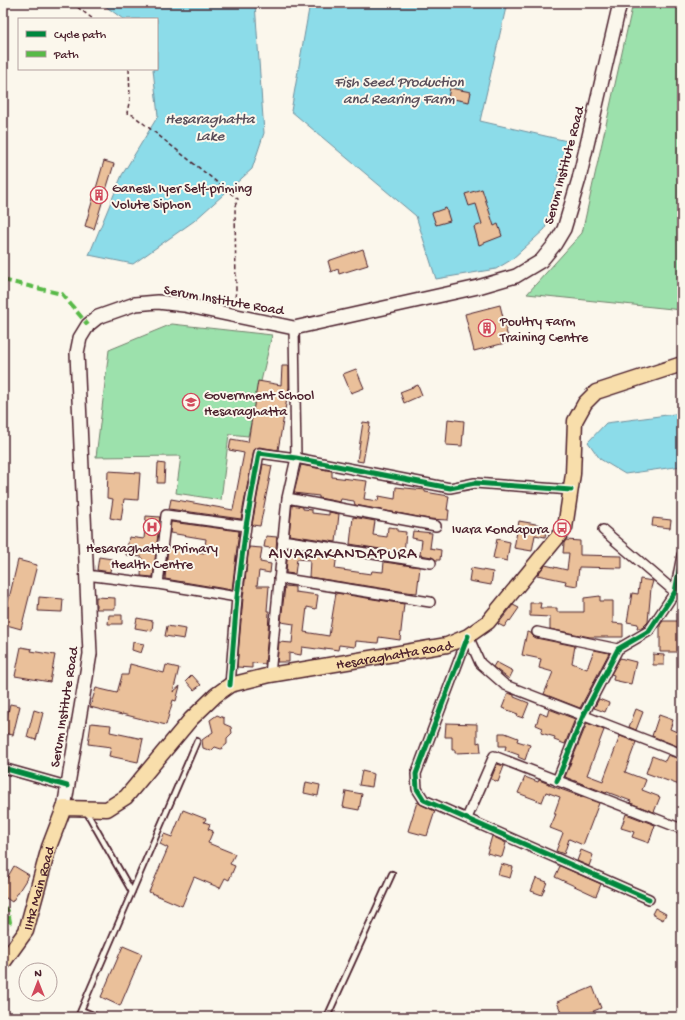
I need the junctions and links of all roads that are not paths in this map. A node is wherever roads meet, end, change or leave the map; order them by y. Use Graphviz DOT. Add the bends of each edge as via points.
graph roads {
  1 [pos="620,3"];
  2 [pos="294,328"];
  3 [pos="682,364"];
  4 [pos="296,458"];
  5 [pos="571,490"];
  6 [pos="287,498"];
  7 [pos="246,526"];
  8 [pos="436,526"];
  9 [pos="603,530"];
  10 [pos="282,540"];
  11 [pos="682,556"];
  12 [pos="431,563"];
  13 [pos="86,575"];
  14 [pos="278,578"];
  15 [pos="158,584"];
  16 [pos="675,592"];
  17 [pos="237,597"];
  18 [pos="682,599"];
  19 [pos="430,602"];
  20 [pos="537,632"];
  21 [pos="468,636"];
  22 [pos="618,649"];
  23 [pos="270,675"];
  24 [pos="230,685"];
  25 [pos="583,716"];
  26 [pos="197,741"];
  27 [pos="682,754"];
  28 [pos="3,768"];
  29 [pos="557,781"];
  30 [pos="67,786"];
  31 [pos="64,808"];
  32 [pos="85,809"];
  33 [pos="467,818"];
  34 [pos="682,829"];
  35 [pos="392,874"];
  36 [pos="132,892"];
  37 [pos="649,898"];
  38 [pos="3,963"];
  39 [pos="81,1010"];
  40 [pos="78,1017"];
  41 [pos="98,1017"];
  42 [pos="327,1017"];
  1 -- 2 [label="main road, Serum Institute Road" via="579,179 564,229 541,260 516,276 478,287"];
  2 -- 4 [label="street"];
  2 -- 13 [label="main road, Serum Institute Road" via="158,302 135,304 98,317 88,325 80,338 77,353"];
  3 -- 5 [label="main road, Hesaraghatta Road" via="596,392 585,403 575,421"];
  4 -- 5 [label="street" via="450,488 475,483"];
  4 -- 6 [label="street"];
  4 -- 7 [label="street" via="259,453"];
  5 -- 21 [label="main road, Hesaraghatta Road" via="565,528 488,622"];
  6 -- 8 [label="street"];
  6 -- 10 [label="street"];
  7 -- 15 [label="street" via="166,515"];
  7 -- 17 [label="street"];
  9 -- 16 [label="street"];
  10 -- 12 [label="street"];
  10 -- 14 [label="street"];
  11 -- 16 [label="street"];
  13 -- 15 [label="street"];
  13 -- 30 [label="main road, Serum Institute Road" via="90,654"];
  14 -- 19 [label="street"];
  14 -- 23 [label="street"];
  15 -- 17 [label="street"];
  16 -- 18 [label="street"];
  16 -- 22 [label="street" via="649,631"];
  17 -- 24 [label="street"];
  20 -- 22 [label="street"];
  21 -- 23 [label="main road, Hesaraghatta Road" via="447,645"];
  21 -- 25 [label="street" via="480,663 505,685"];
  21 -- 33 [label="street" via="416,774 417,789 424,800"];
  22 -- 25 [label="street"];
  23 -- 24 [label="main road, Hesaraghatta Road"];
  24 -- 32 [label="main road, Hesaraghatta Road" via="191,719 126,797 107,809"];
  25 -- 27 [label="street"];
  25 -- 29 [label="street"];
  26 -- 36 [label="lane"];
  28 -- 30 [label="street"];
  29 -- 33 [label="street" via="494,756"];
  29 -- 34 [label="street"];
  30 -- 31 [label="main road, Serum Institute Road"];
  31 -- 32 [label="main road, Hesaraghatta Road"];
  31 -- 38 [label="main road, IIHR Main Road" via="49,847 26,931"];
  32 -- 36 [label="lane"];
  33 -- 37 [label="street"];
  35 -- 42 [label="lane"];
  36 -- 39 [label="lane"];
  39 -- 40 [label="lane"];
  39 -- 41 [label="lane"];
}
